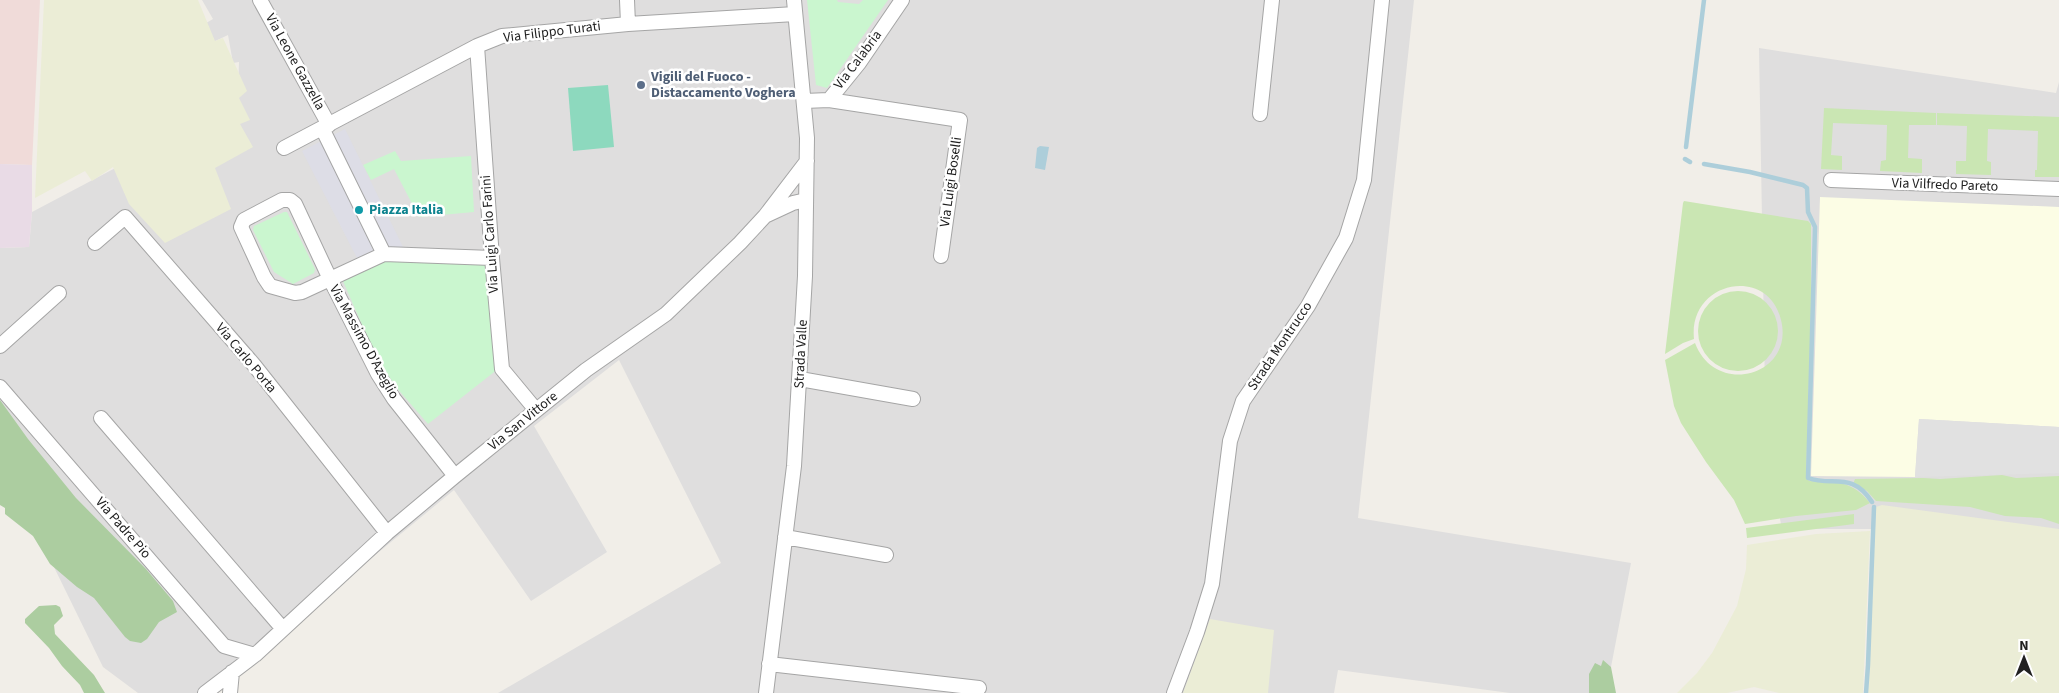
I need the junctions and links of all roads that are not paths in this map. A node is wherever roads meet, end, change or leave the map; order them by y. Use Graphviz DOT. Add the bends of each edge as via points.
graph roads {
  1 [pos="260,0"];
  2 [pos="627,0"];
  3 [pos="902,0"];
  4 [pos="1272,0"];
  5 [pos="1382,0"];
  6 [pos="794,7"];
  7 [pos="628,24"];
  8 [pos="477,46"];
  9 [pos="829,100"];
  10 [pos="804,102"];
  11 [pos="1260,114"];
  12 [pos="326,126"];
  13 [pos="284,148"];
  14 [pos="807,161"];
  15 [pos="1832,180"];
  16 [pos="2059,189"];
  17 [pos="806,200"];
  18 [pos="765,216"];
  19 [pos="95,243"];
  20 [pos="384,254"];
  21 [pos="941,256"];
  22 [pos="492,258"];
  23 [pos="330,279"];
  24 [pos="59,294"];
  25 [pos="0,346"];
  26 [pos="800,380"];
  27 [pos="0,387"];
  28 [pos="913,399"];
  29 [pos="536,410"];
  30 [pos="101,418"];
  31 [pos="455,476"];
  32 [pos="388,533"];
  33 [pos="785,537"];
  34 [pos="886,555"];
  35 [pos="283,629"];
  36 [pos="255,655"];
  37 [pos="769,664"];
  38 [pos="232,672"];
  39 [pos="980,688"];
  40 [pos="205,693"];
  41 [pos="230,693"];
  42 [pos="766,693"];
  43 [pos="1174,693"];
  1 -- 12 [label="street, Via Leone Gazzella"];
  2 -- 7 [label="street"];
  3 -- 9 [label="street, Via Calabria"];
  4 -- 11 [label="street"];
  5 -- 43 [label="street, Strada Montrucco" via="1364,180 1359,197 1346,238 1308,306 1243,401 1230,441 1212,584 1198,632"];
  6 -- 7 [label="street, Via Filippo Turati"];
  6 -- 10 [label="street, Strada Valle"];
  7 -- 8 [label="street, Via Filippo Turati" via="502,36"];
  8 -- 12 [label="street, Via Filippo Turati"];
  8 -- 22 [label="street, Via Luigi Carlo Farini"];
  9 -- 10 [label="street, Via Calabria"];
  9 -- 21 [label="street, Via Luigi Boselli" via="960,120"];
  10 -- 14 [label="street, Strada Valle"];
  12 -- 13 [label="street, Via Filippo Turati"];
  12 -- 20 [label="street"];
  14 -- 17 [label="street, Strada Valle"];
  14 -- 18 [label="street, Via San Vittore"];
  15 -- 16 [label="street, Via Vilfredo Pareto"];
  17 -- 18 [label="street, Via San Vittore"];
  17 -- 26 [label="street, Strada Valle"];
  18 -- 29 [label="street, Via San Vittore" via="666,314"];
  19 -- 32 [label="street, Via Carlo Porta" via="125,217 254,365"];
  20 -- 22 [label="street"];
  20 -- 23 [label="street"];
  22 -- 29 [label="street, Via Luigi Carlo Farini" via="502,368"];
  23 -- 23 [label="street" via="295,204 290,200 282,200 244,220 243,234 270,286 295,293"];
  23 -- 31 [label="street, Via Massimo D'Azeglio" via="383,383"];
  24 -- 25 [label="street"];
  26 -- 28 [label="street"];
  26 -- 33 [label="street, Strada Valle"];
  27 -- 36 [label="street, Via Padre Pio" via="224,646"];
  29 -- 31 [label="street, Via San Vittore"];
  30 -- 35 [label="street"];
  31 -- 32 [label="street, Via San Vittore"];
  32 -- 35 [label="street, Via San Vittore"];
  33 -- 34 [label="street"];
  33 -- 37 [label="street, Strada Valle"];
  35 -- 36 [label="street, Via San Vittore"];
  36 -- 38 [label="street, Via San Vittore"];
  37 -- 39 [label="street"];
  37 -- 42 [label="street, Strada Valle"];
  38 -- 40 [label="street, Via San Vittore"];
  38 -- 41 [label="street"];
}
